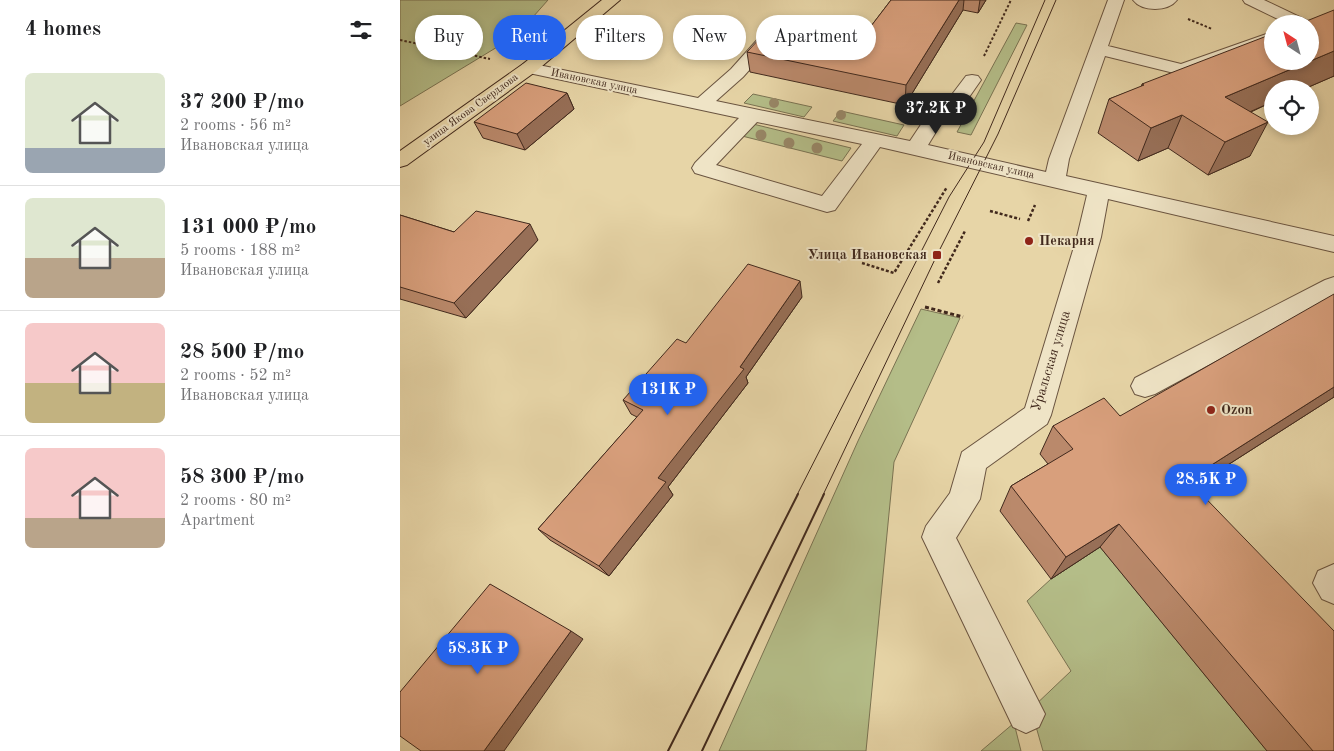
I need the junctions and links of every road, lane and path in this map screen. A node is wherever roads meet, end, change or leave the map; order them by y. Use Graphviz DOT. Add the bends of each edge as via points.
graph roads {
  1 [pos="612,0"];
  2 [pos="1011,0"];
  3 [pos="1116,0"];
  4 [pos="1251,0"];
  5 [pos="1155,2"];
  6 [pos="1283,15"];
  7 [pos="400,40"];
  8 [pos="1264,42"];
  9 [pos="1249,46"];
  10 [pos="1099,49"];
  11 [pos="756,52"];
  12 [pos="491,59"];
  13 [pos="529,68"];
  14 [pos="972,80"];
  15 [pos="701,105"];
  16 [pos="752,116"];
  17 [pos="874,141"];
  18 [pos="915,149"];
  19 [pos="400,161"];
  20 [pos="1055,180"];
  21 [pos="947,187"];
  22 [pos="1099,190"];
  23 [pos="990,211"];
  24 [pos="1020,219"];
  25 [pos="965,231"];
  26 [pos="1334,244"];
  27 [pos="862,263"];
  28 [pos="938,283"];
  29 [pos="1334,286"];
  30 [pos="925,307"];
  31 [pos="963,317"];
  32 [pos="1145,386"];
  33 [pos="1334,581"];
  34 [pos="1334,587"];
  35 [pos="1026,714"];
  1 -- 13 [label="main road, улица Якова Свердлова"];
  2 -- 14 [label="path"];
  3 -- 10 [label="street"];
  4 -- 6 [label="street"];
  5 -- 9 [label="path"];
  7 -- 12 [label="path"];
  8 -- 9 [label="street"];
  9 -- 10 [label="street" via="1182,70"];
  10 -- 20 [label="street" via="1059,159"];
  11 -- 15 [label="street"];
  13 -- 15 [label="street, Ивановская улица"];
  13 -- 19 [label="main road, улица Якова Свердлова"];
  14 -- 18 [label="street" via="951,109 935,118"];
  15 -- 16 [label="street, Ивановская улица"];
  16 -- 17 [label="street, Ивановская улица"];
  16 -- 17 [label="street" via="702,168 826,205"];
  17 -- 18 [label="street, Ивановская улица"];
  18 -- 20 [label="street, Ивановская улица"];
  20 -- 22 [label="street, Ивановская улица"];
  21 -- 27 [label="path" via="894,273"];
  22 -- 26 [label="street, Ивановская улица"];
  22 -- 35 [label="street, Уральская улица" via="1098,204 1037,416 973,461 964,500 938,537"];
  23 -- 24 [label="path"];
  25 -- 28 [label="path"];
  29 -- 32 [label="street"];
  30 -- 31 [label="path"];
  33 -- 34 [label="street" via="1330,583"];
}
